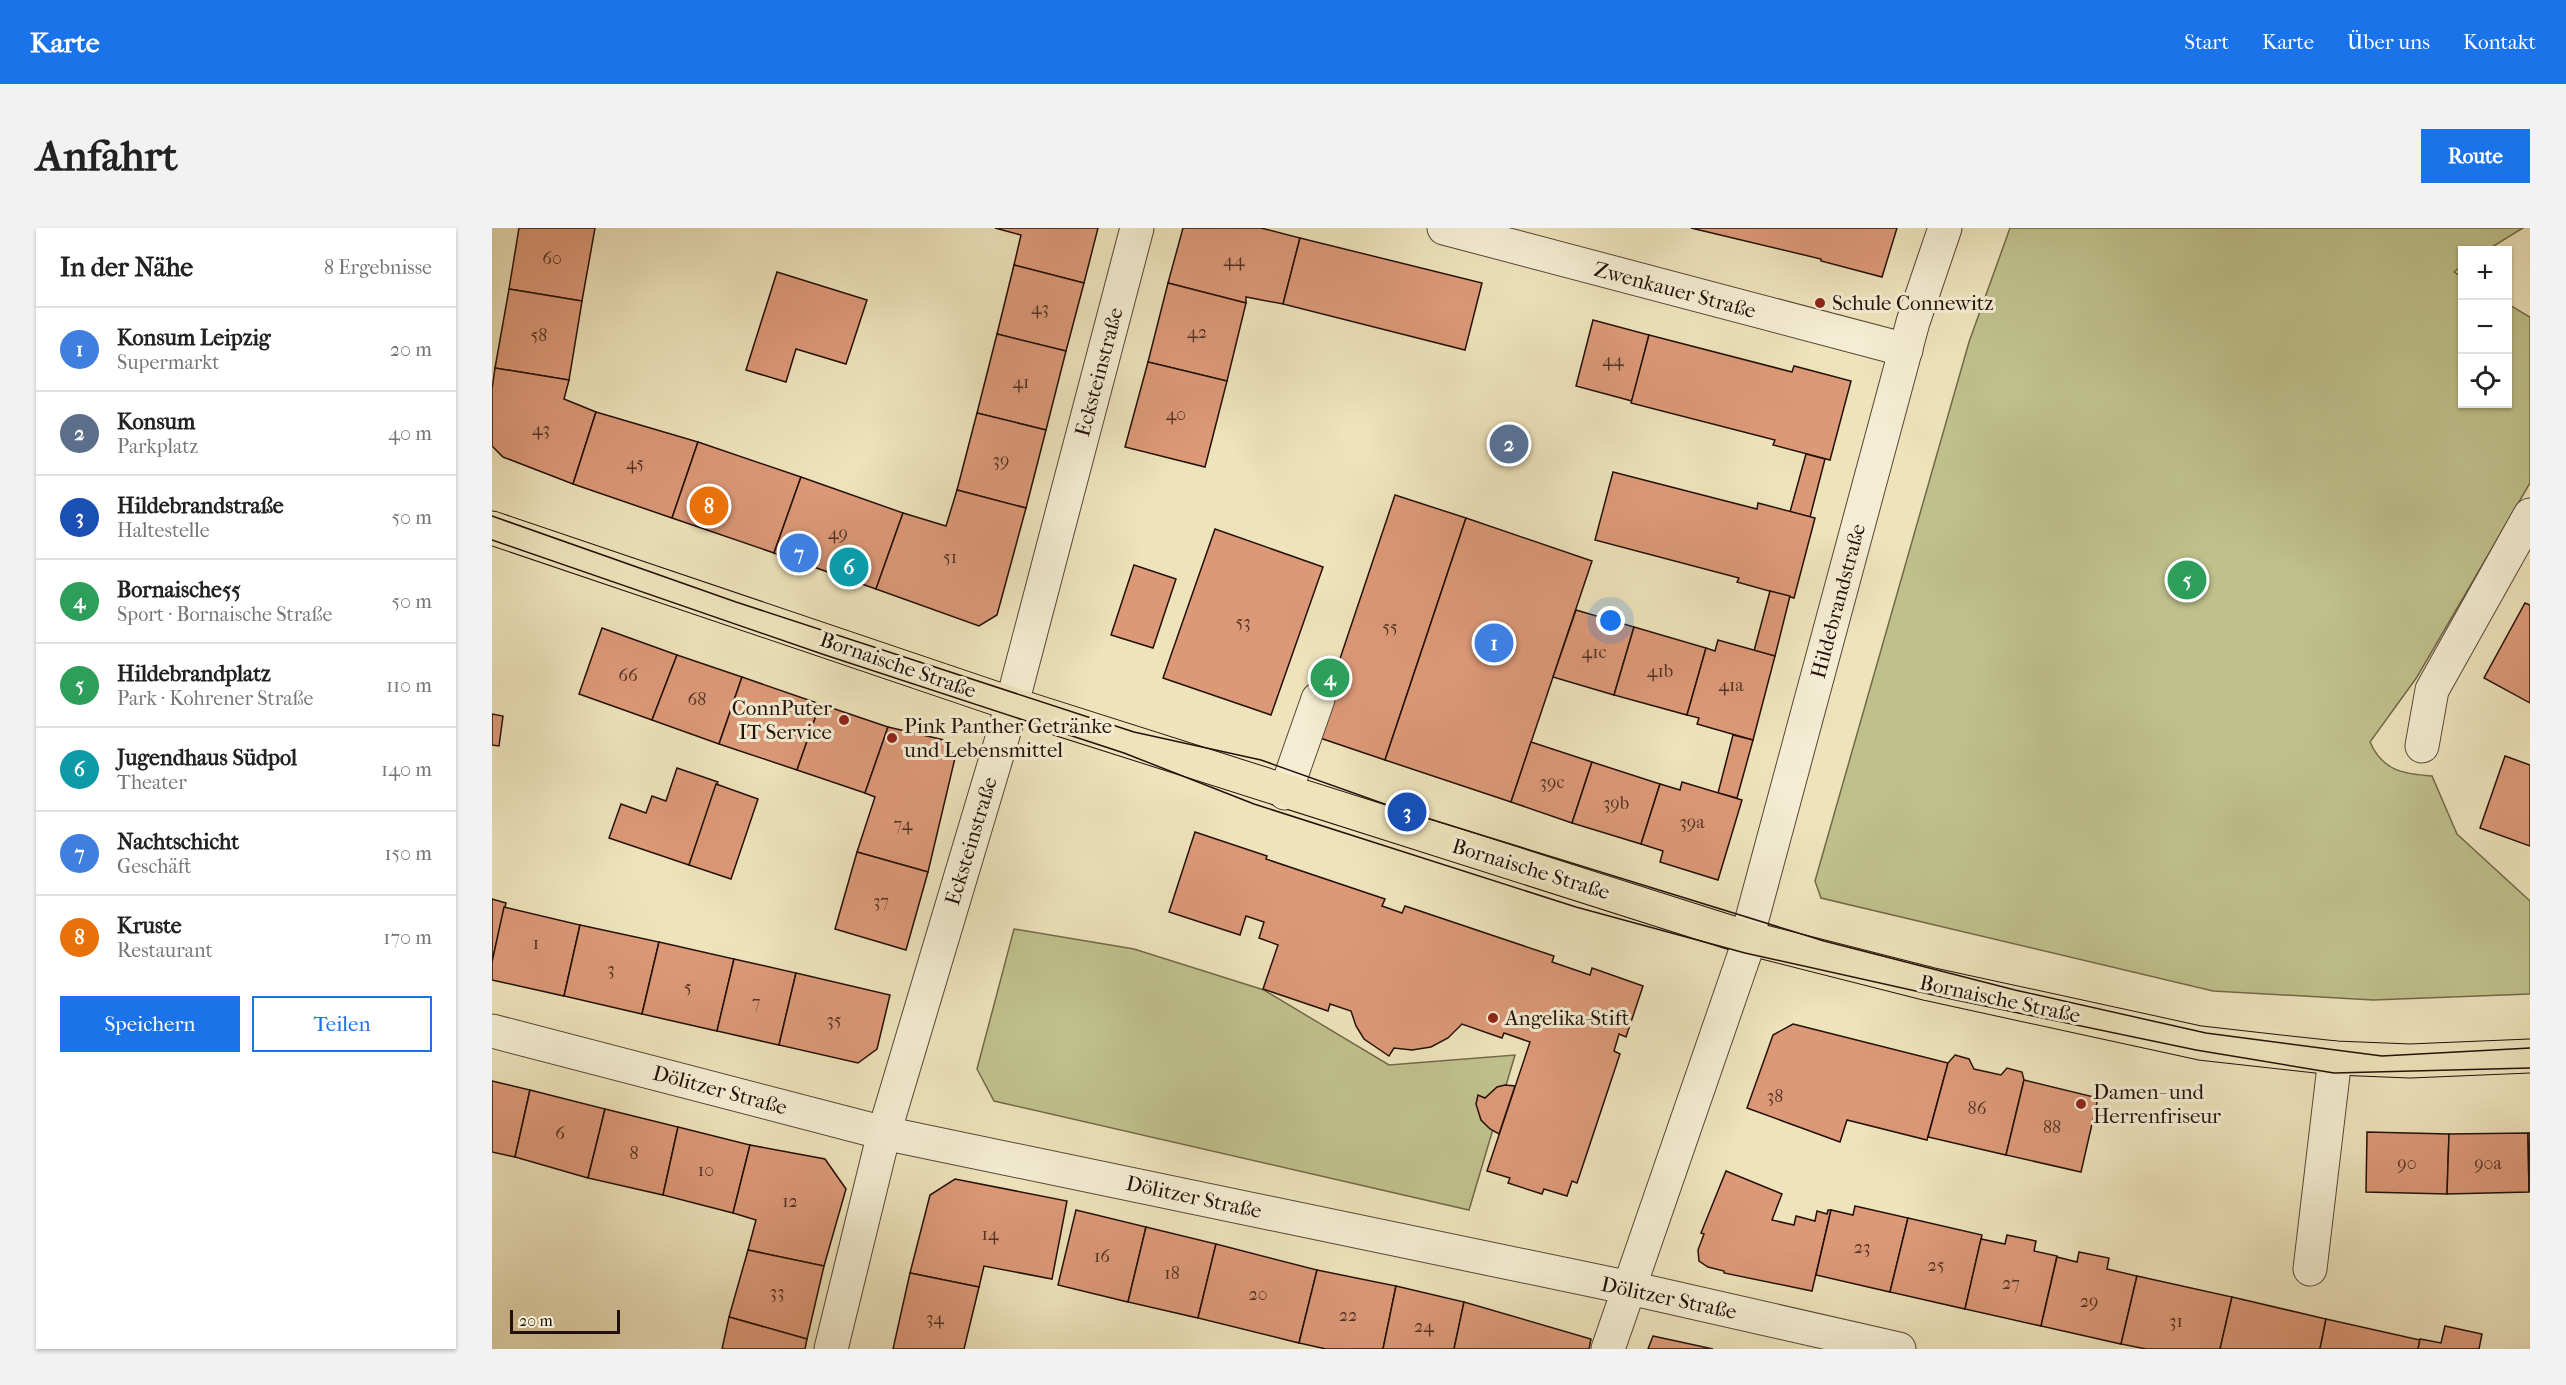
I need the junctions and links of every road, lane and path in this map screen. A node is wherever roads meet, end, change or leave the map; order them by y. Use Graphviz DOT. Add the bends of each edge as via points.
graph roads {
  1 [pos="1137,228"];
  2 [pos="1444,228"];
  3 [pos="1945,228"];
  4 [pos="1906,350"];
  5 [pos="2530,514"];
  6 [pos="492,528"];
  7 [pos="1318,699"];
  8 [pos="1012,704"];
  9 [pos="2422,746"];
  10 [pos="1285,793"];
  11 [pos="1748,939"];
  12 [pos="492,1030"];
  13 [pos="2530,1056"];
  14 [pos="2335,1058"];
  15 [pos="884,1133"];
  16 [pos="2310,1269"];
  17 [pos="1630,1288"];
  18 [pos="831,1349"];
  19 [pos="1608,1349"];
  20 [pos="1899,1349"];
  1 -- 8 [label="street, Ecksteinstraße"];
  2 -- 4 [label="street, Zwenkauer Straße"];
  3 -- 4 [label="street, Hildebrandstraße"];
  4 -- 11 [label="street, Hildebrandstraße"];
  5 -- 9 [label="street" via="2432,690"];
  6 -- 8 [label="main road, Bornaische Straße"];
  7 -- 10 [label="street"];
  8 -- 10 [label="main road, Bornaische Straße"];
  8 -- 15 [label="street, Ecksteinstraße"];
  10 -- 11 [label="main road, Bornaische Straße"];
  11 -- 14 [label="main road, Bornaische Straße" via="1929,984 2200,1043"];
  11 -- 17 [label="street, Hildebrandstraße"];
  12 -- 15 [label="street, Dölitzer Straße"];
  13 -- 14 [label="main road, Bornaische Straße" via="2410,1061"];
  14 -- 16 [label="street"];
  15 -- 17 [label="street, Dölitzer Straße"];
  15 -- 18 [label="street, Ecksteinstraße"];
  17 -- 19 [label="street, Hildebrandstraße"];
  17 -- 20 [label="street, Dölitzer Straße"];
}
